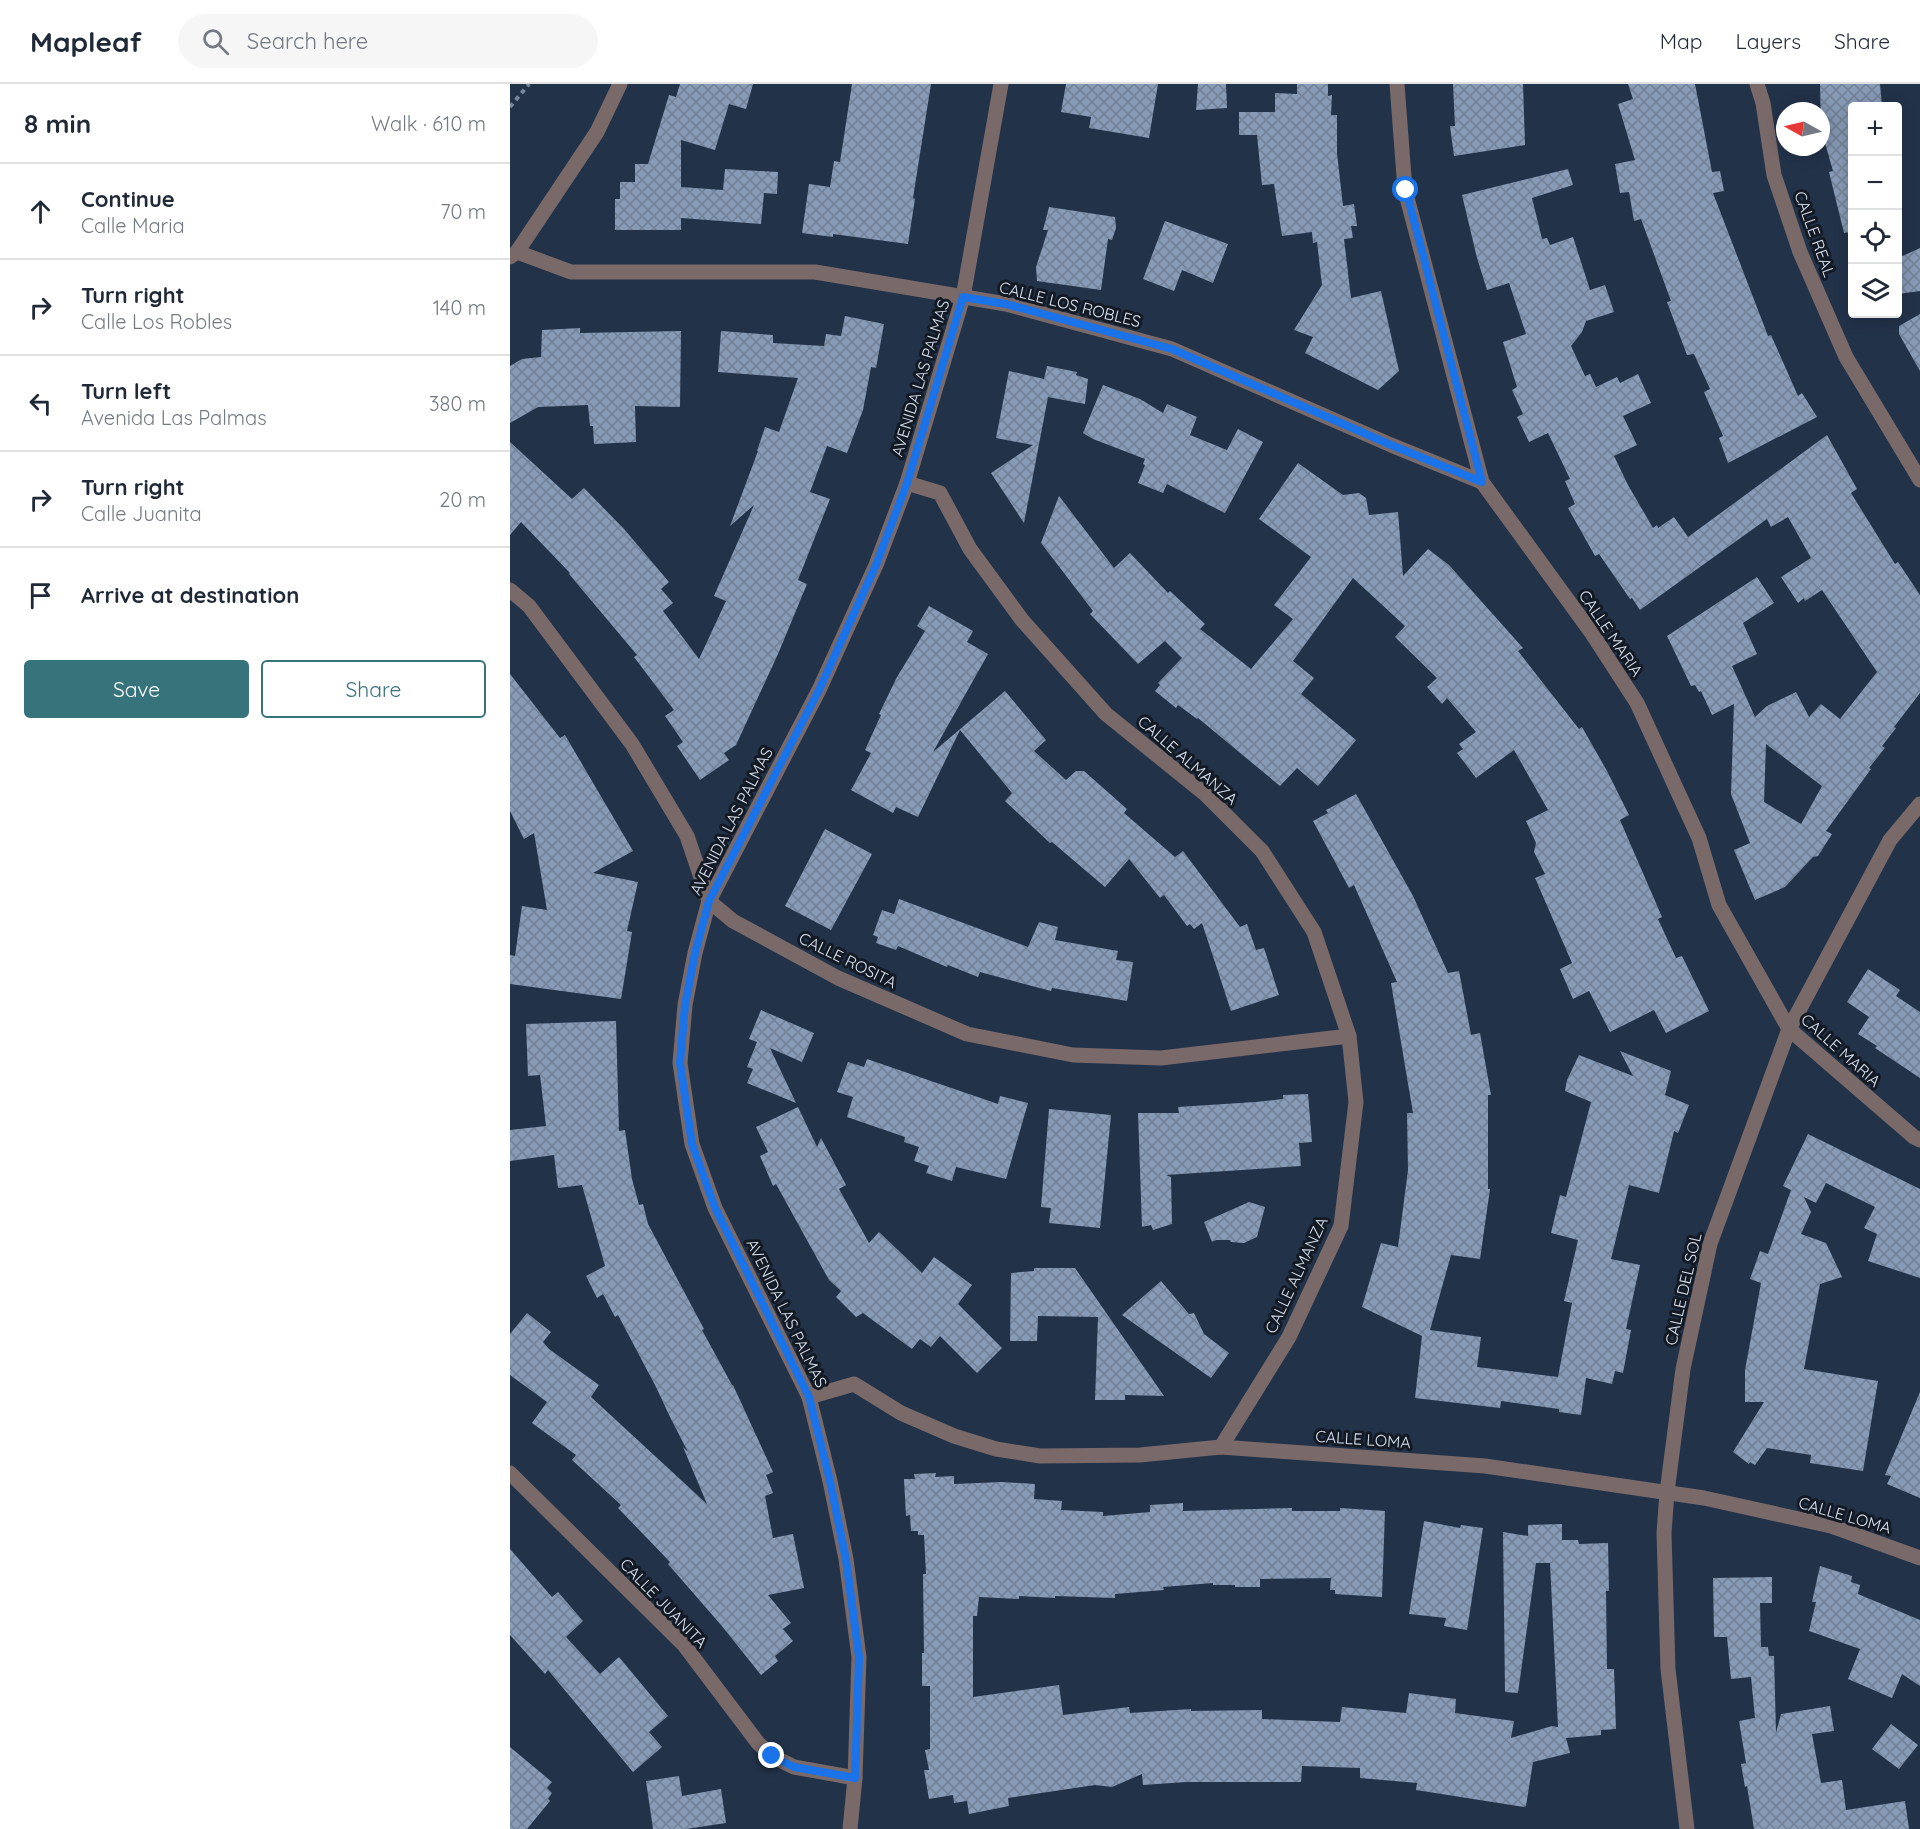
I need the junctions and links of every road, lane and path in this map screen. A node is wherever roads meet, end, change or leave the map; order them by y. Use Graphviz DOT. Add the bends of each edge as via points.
graph roads {
  1 [pos="529,84"];
  2 [pos="620,84"];
  3 [pos="1001,84"];
  4 [pos="1397,84"];
  5 [pos="1757,84"];
  6 [pos="510,107"];
  7 [pos="514,255"];
  8 [pos="963,297"];
  9 [pos="1920,480"];
  10 [pos="1482,482"];
  11 [pos="907,483"];
  12 [pos="510,590"];
  13 [pos="1920,804"];
  14 [pos="709,901"];
  15 [pos="1789,1029"];
  16 [pos="1349,1036"];
  17 [pos="1920,1140"];
  18 [pos="809,1397"];
  19 [pos="1221,1447"];
  20 [pos="510,1473"];
  21 [pos="1667,1492"];
  22 [pos="1920,1558"];
  23 [pos="855,1778"];
  24 [pos="850,1829"];
  25 [pos="1687,1829"];
  1 -- 6 [label="path"];
  2 -- 7 [label="street" via="597,132"];
  3 -- 8 [label="street, AVENIDA LAS PALMAS"];
  4 -- 10 [label="street, CALLE MARIA" via="1406,190"];
  5 -- 9 [label="street, CALLE REAL" via="1774,175 1800,252 1846,357"];
  7 -- 8 [label="street, CALLE LOS ROBLES" via="571,272 815,272"];
  8 -- 10 [label="street, CALLE LOS ROBLES" via="1006,304 1172,349"];
  8 -- 11 [label="street, AVENIDA LAS PALMAS"];
  10 -- 15 [label="street, CALLE MARIA" via="1591,632 1637,703 1699,838 1719,904"];
  11 -- 14 [label="street, AVENIDA LAS PALMAS" via="876,565 819,690"];
  11 -- 16 [label="street, CALLE ALMANZA" via="940,493 970,549 1022,620 1106,714 1205,794 1262,851 1314,932"];
  12 -- 14 [label="street" via="529,606 632,744 687,836"];
  13 -- 15 [label="street, CALLE DEL SOL" via="1890,840"];
  14 -- 16 [label="street, CALLE ROSITA" via="733,921 838,978 967,1034 1073,1055 1161,1058"];
  14 -- 18 [label="street, AVENIDA LAS PALMAS" via="685,1005 680,1063 692,1144 715,1208"];
  15 -- 17 [label="street, CALLE MARIA"];
  15 -- 21 [label="street, CALLE DEL SOL" via="1710,1244 1683,1369"];
  16 -- 19 [label="street, CALLE ALMANZA" via="1356,1102 1341,1226 1289,1337"];
  18 -- 19 [label="street, CALLE LOMA" via="854,1384 901,1413 954,1436 996,1449 1040,1456 1140,1455"];
  18 -- 23 [label="street, AVENIDA LAS PALMAS" via="846,1560 859,1657"];
  19 -- 21 [label="street, CALLE LOMA" via="1485,1466"];
  20 -- 23 [label="street, CALLE JUANITA" via="684,1645 772,1756 794,1767"];
  21 -- 22 [label="street, CALLE LOMA" via="1831,1526"];
  21 -- 25 [label="street, CALLE DEL SOL" via="1664,1533 1668,1669"];
  23 -- 24 [label="street, AVENIDA LAS PALMAS"];
}
